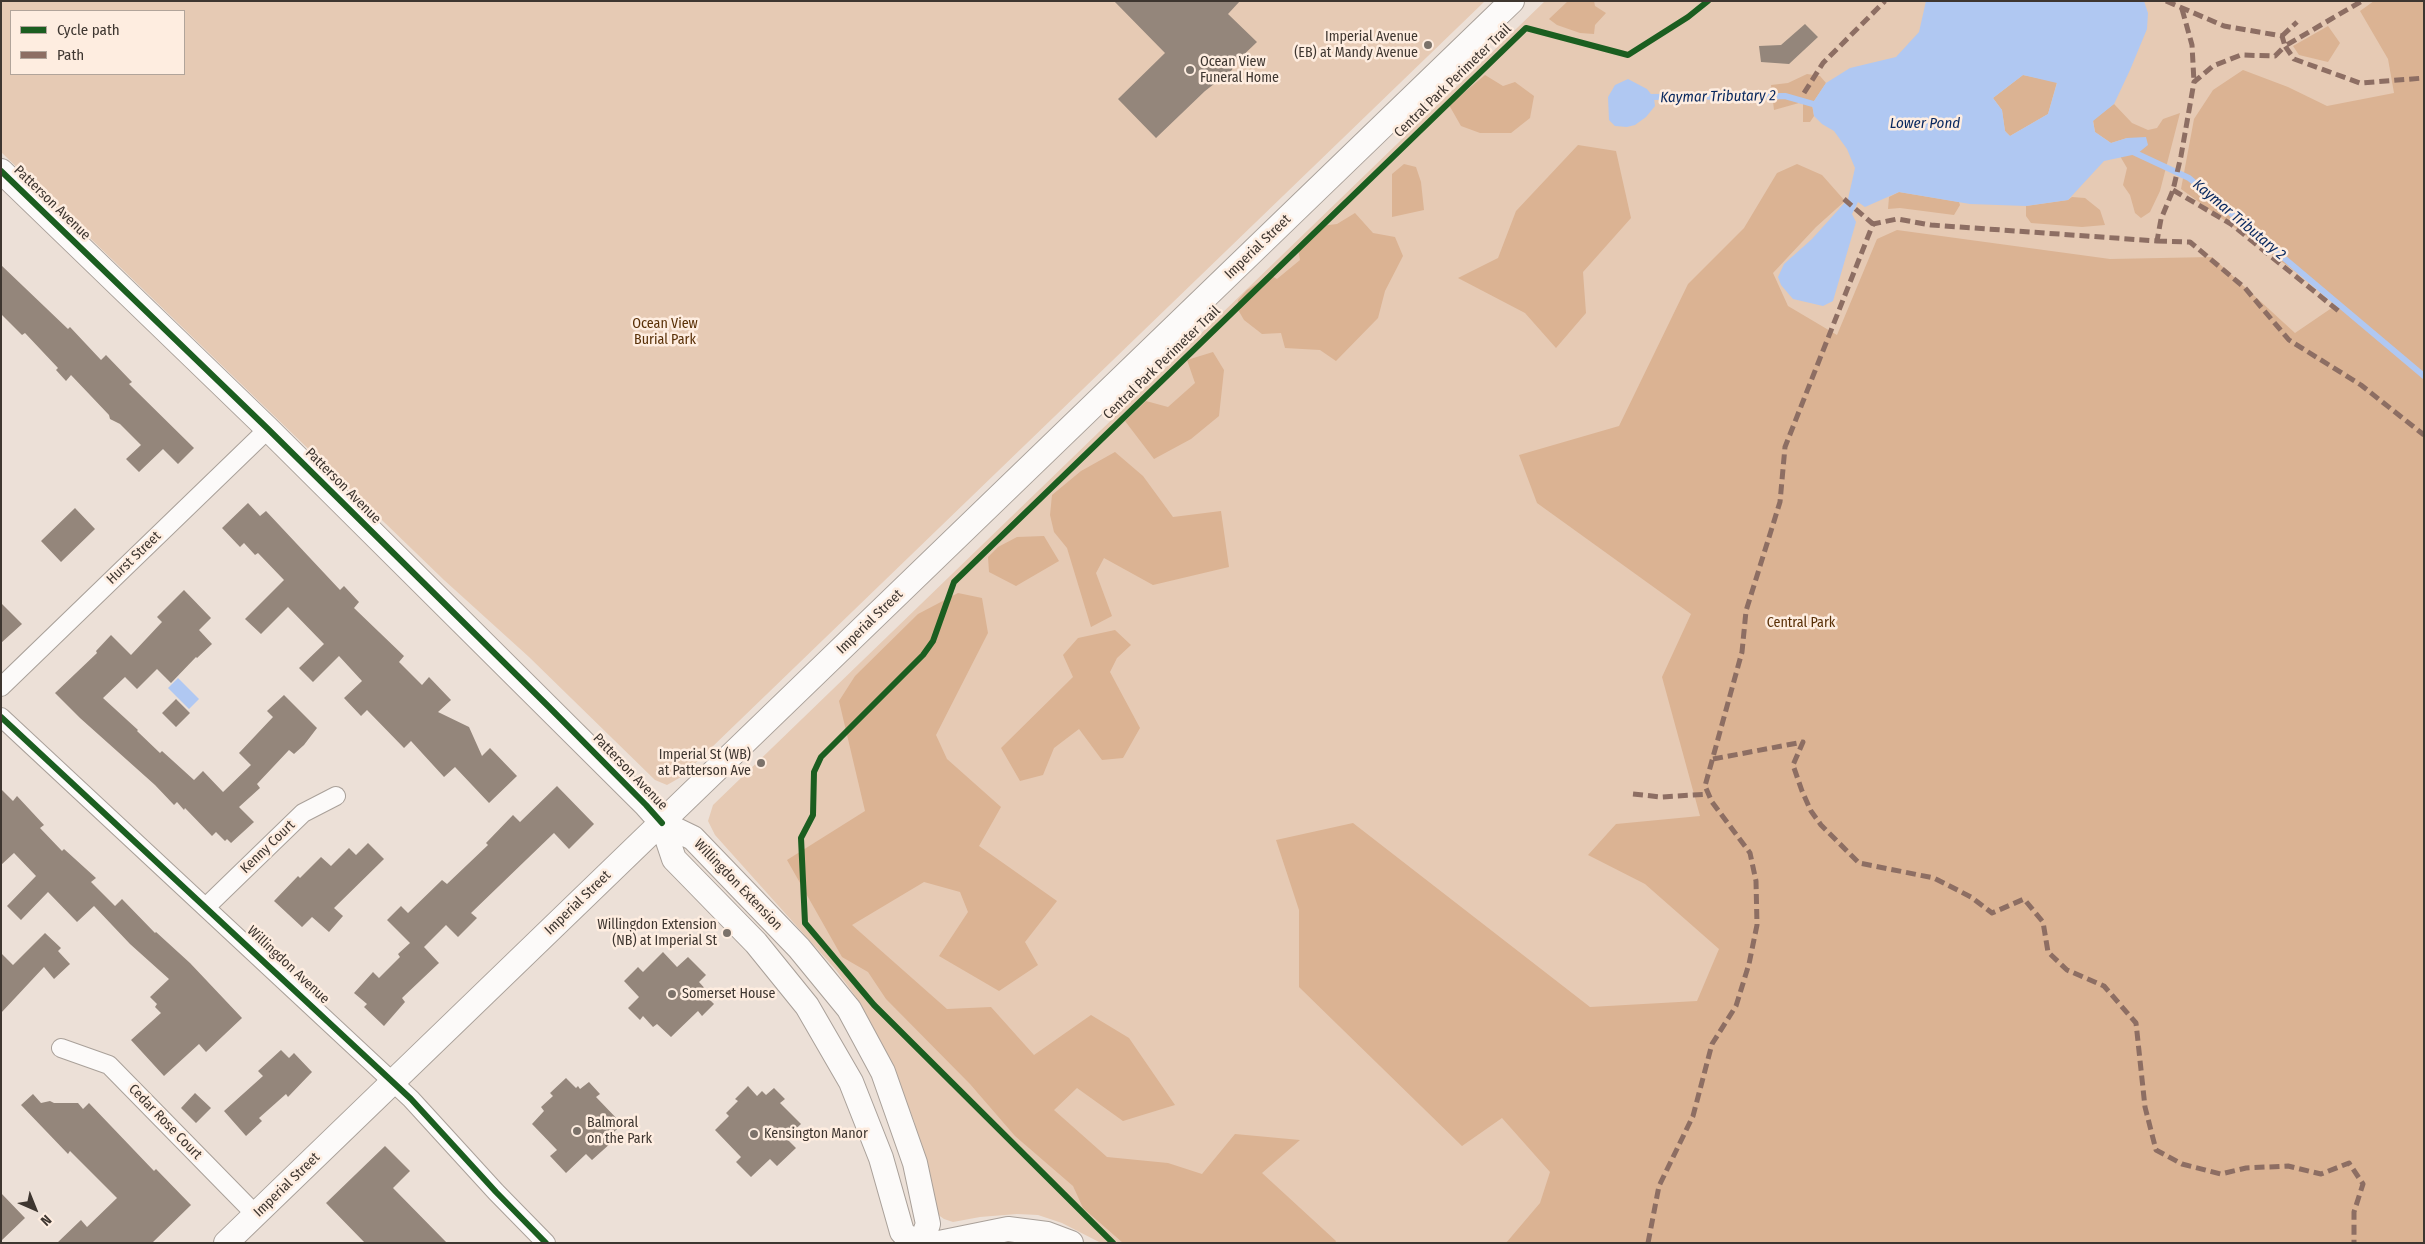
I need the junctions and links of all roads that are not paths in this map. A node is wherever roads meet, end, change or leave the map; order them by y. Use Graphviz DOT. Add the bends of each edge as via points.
graph roads {
  1 [pos="1512,1"];
  2 [pos="1,171"];
  3 [pos="268,430"];
  4 [pos="1,687"];
  5 [pos="1,717"];
  6 [pos="336,796"];
  7 [pos="662,823"];
  8 [pos="206,906"];
  9 [pos="62,1048"];
  10 [pos="392,1081"];
  11 [pos="256,1215"];
  12 [pos="226,1243"];
  13 [pos="546,1243"];
  14 [pos="914,1243"];
  15 [pos="921,1243"];
  16 [pos="939,1243"];
  17 [pos="1071,1243"];
  1 -- 7 [label="main road, Imperial Street"];
  2 -- 3 [label="main road, Patterson Avenue"];
  3 -- 4 [label="street, Hurst Street"];
  3 -- 7 [label="main road, Patterson Avenue"];
  5 -- 8 [label="street, Willingdon Avenue"];
  6 -- 8 [label="street, Kenny Court" via="303,813"];
  7 -- 10 [label="main road, Imperial Street"];
  7 -- 14 [label="main road, Willingdon Extension" via="674,859 756,943 811,1013 851,1082 881,1158 902,1232"];
  7 -- 15 [label="main road, Willingdon Extension" via="693,838 800,948 849,1009 883,1072 915,1163 928,1224"];
  8 -- 10 [label="street, Willingdon Avenue"];
  9 -- 11 [label="street, Cedar Rose Court" via="109,1065"];
  10 -- 11 [label="main road, Imperial Street"];
  10 -- 13 [label="street, Willingdon Avenue"];
  11 -- 12 [label="main road, Imperial Street"];
  16 -- 17 [label="main road" via="1008,1229 1048,1234"];
}
